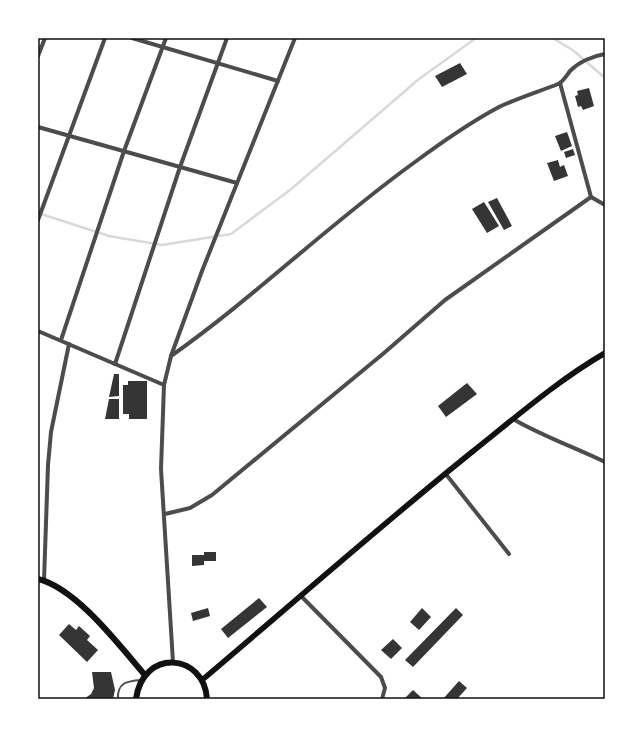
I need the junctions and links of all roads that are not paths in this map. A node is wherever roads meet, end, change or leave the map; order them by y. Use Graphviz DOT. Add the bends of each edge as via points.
graph roads {
  1 [pos="45,38"];
  2 [pos="105,38"];
  3 [pos="132,38"];
  4 [pos="166,38"];
  5 [pos="227,38"];
  6 [pos="295,38"];
  7 [pos="162,48"];
  8 [pos="605,54"];
  9 [pos="38,56"];
  10 [pos="218,64"];
  11 [pos="278,81"];
  12 [pos="560,83"];
  13 [pos="38,127"];
  14 [pos="69,136"];
  15 [pos="124,151"];
  16 [pos="180,167"];
  17 [pos="237,183"];
  18 [pos="591,197"];
  19 [pos="605,205"];
  20 [pos="38,220"];
  21 [pos="38,331"];
  22 [pos="61,340"];
  23 [pos="69,344"];
  24 [pos="605,353"];
  25 [pos="171,356"];
  26 [pos="115,364"];
  27 [pos="164,385"];
  28 [pos="513,420"];
  29 [pos="605,462"];
  30 [pos="446,473"];
  31 [pos="165,514"];
  32 [pos="509,554"];
  33 [pos="41,580"];
  34 [pos="300,596"];
  35 [pos="173,662"];
  36 [pos="143,677"];
  37 [pos="202,680"];
  38 [pos="383,697"];
  39 [pos="118,699"];
  40 [pos="136,699"];
  41 [pos="207,699"];
  42 [pos="387,699"];
  1 -- 9 [label="street"];
  2 -- 14 [label="street"];
  3 -- 7 [label="street"];
  4 -- 7 [label="street"];
  5 -- 10 [label="street"];
  6 -- 11 [label="street"];
  7 -- 10 [label="street"];
  7 -- 15 [label="street"];
  8 -- 12 [label="street" via="587,59"];
  10 -- 11 [label="street"];
  10 -- 16 [label="street"];
  11 -- 17 [label="street"];
  12 -- 18 [label="street"];
  12 -- 25 [label="street" via="497,108 451,136 383,185 251,295"];
  13 -- 14 [label="street"];
  14 -- 15 [label="street"];
  14 -- 20 [label="street"];
  15 -- 16 [label="street"];
  15 -- 22 [label="street"];
  16 -- 17 [label="street"];
  16 -- 26 [label="street"];
  17 -- 25 [label="street"];
  18 -- 19 [label="street"];
  18 -- 31 [label="street" via="445,300 212,495 190,508"];
  21 -- 22 [label="street"];
  22 -- 23 [label="street"];
  23 -- 26 [label="street"];
  23 -- 33 [label="street" via="51,432"];
  24 -- 28 [label="main road" via="551,388"];
  25 -- 27 [label="street"];
  26 -- 27 [label="street"];
  27 -- 31 [label="street" via="161,461"];
  28 -- 29 [label="street"];
  28 -- 30 [label="main road"];
  30 -- 32 [label="street"];
  30 -- 34 [label="main road"];
  31 -- 35 [label="street"];
  33 -- 36 [label="main road" via="66,594 91,614"];
  34 -- 37 [label="main road"];
  34 -- 38 [label="street" via="382,677 385,682"];
  35 -- 36 [label="main road" via="158,665"];
  35 -- 37 [label="main road" via="190,668"];
  36 -- 39 [label="lane" via="122,684"];
  36 -- 40 [label="main road" via="137,686"];
  37 -- 41 [label="main road"];
  38 -- 42 [label="lane"];
}
